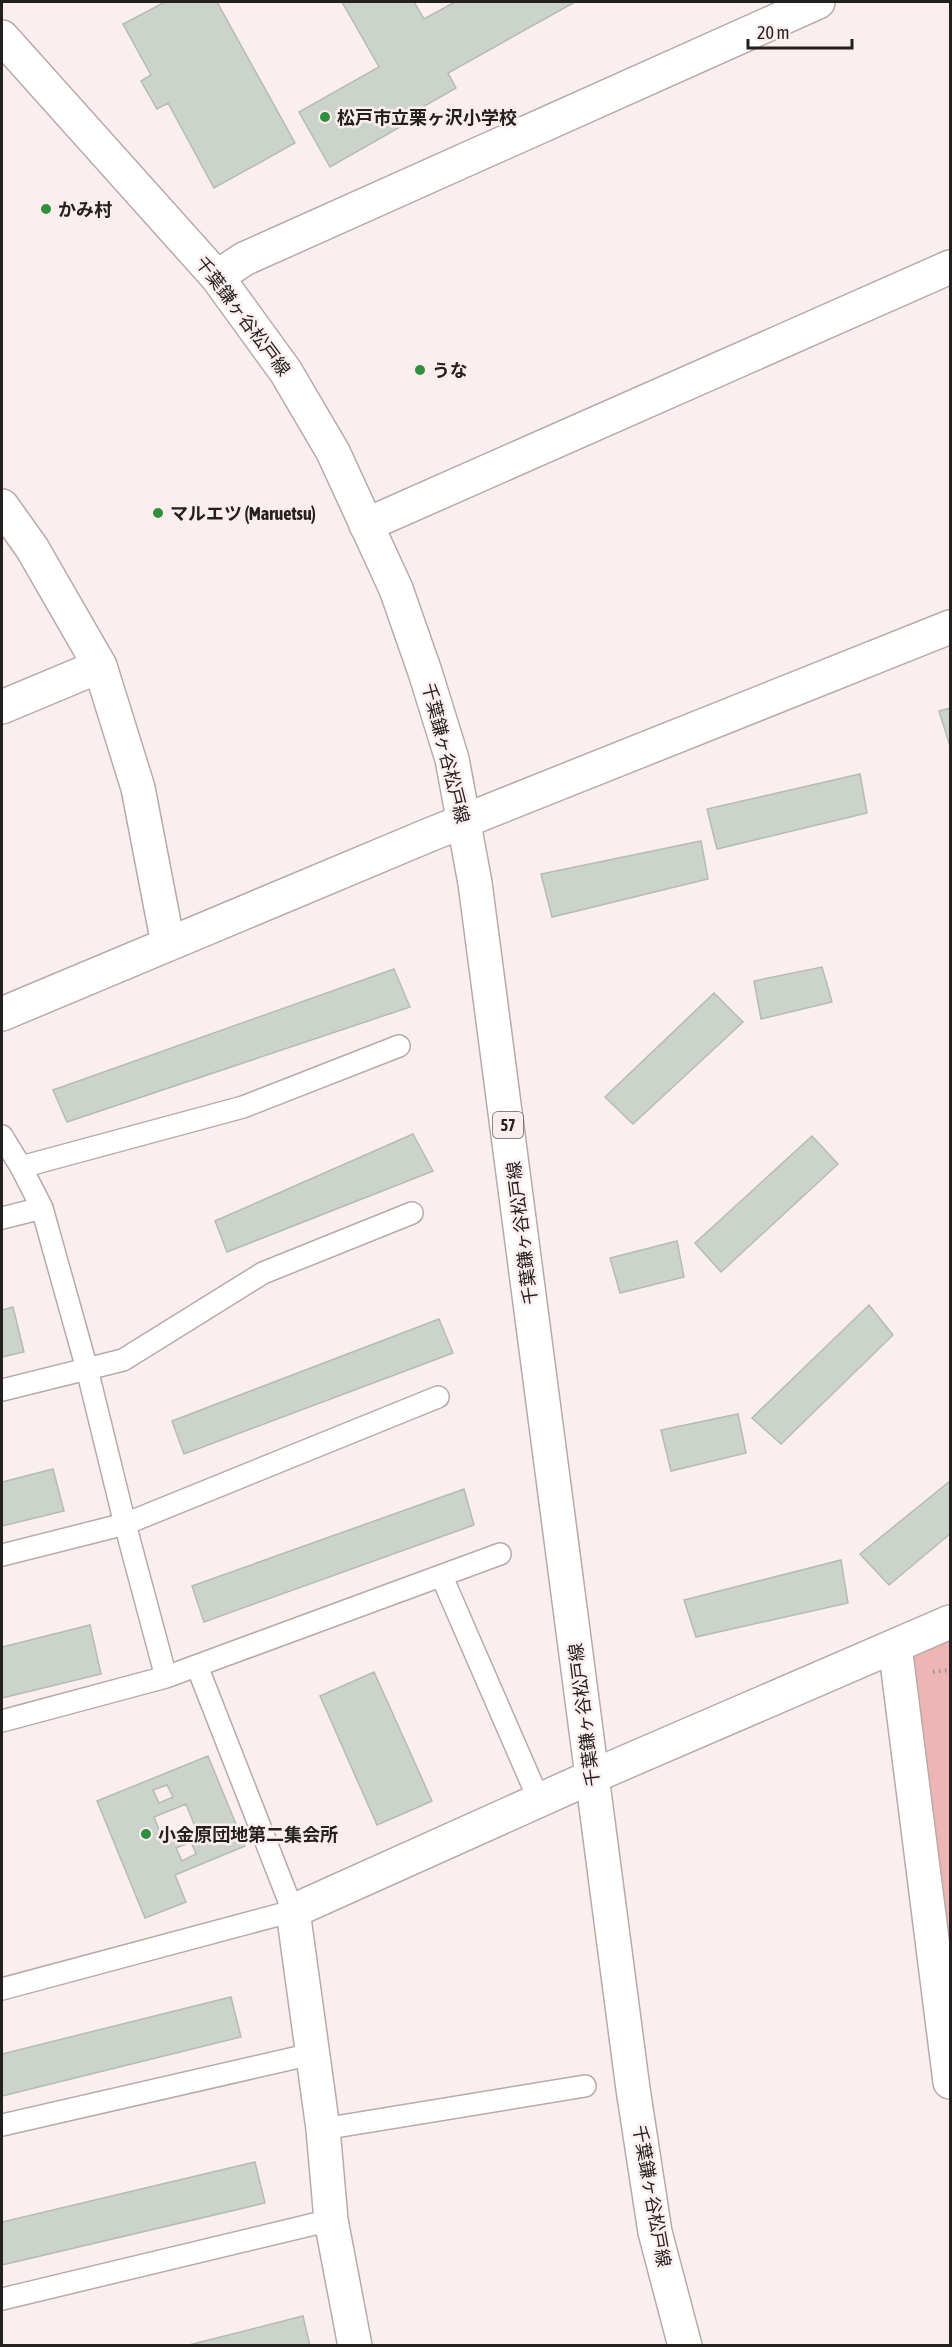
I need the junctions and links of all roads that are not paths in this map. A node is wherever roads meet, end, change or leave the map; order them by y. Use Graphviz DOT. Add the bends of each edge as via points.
graph roads {
  1 [pos="818,2"];
  2 [pos="2,37"];
  3 [pos="951,267"];
  4 [pos="218,277"];
  5 [pos="2,506"];
  6 [pos="366,525"];
  7 [pos="951,627"];
  8 [pos="100,666"];
  9 [pos="2,706"];
  10 [pos="465,822"];
  11 [pos="168,944"];
  12 [pos="2,1014"];
  13 [pos="399,1046"];
  14 [pos="2,1136"];
  15 [pos="21,1167"];
  16 [pos="42,1208"];
  17 [pos="412,1213"];
  18 [pos="2,1218"];
  19 [pos="87,1369"];
  20 [pos="2,1390"];
  21 [pos="438,1397"];
  22 [pos="124,1524"];
  23 [pos="500,1554"];
  24 [pos="2,1555"];
  25 [pos="442,1577"];
  26 [pos="951,1622"];
  27 [pos="895,1646"];
  28 [pos="197,1665"];
  29 [pos="166,1677"];
  30 [pos="2,1721"];
  31 [pos="591,1777"];
  32 [pos="539,1800"];
  33 [pos="293,1911"];
  34 [pos="2,1989"];
  35 [pos="312,2054"];
  36 [pos="951,2082"];
  37 [pos="585,2086"];
  38 [pos="2,2125"];
  39 [pos="322,2129"];
  40 [pos="331,2220"];
  41 [pos="2,2299"];
  42 [pos="355,2346"];
  43 [pos="685,2346"];
  1 -- 4 [label="street" via="244,259"];
  2 -- 4 [label="street, 千葉鎌ヶ谷松戸線 / 57"];
  3 -- 6 [label="street"];
  4 -- 6 [label="street, 千葉鎌ヶ谷松戸線 / 57" via="285,372 333,452"];
  5 -- 8 [label="street" via="32,548"];
  6 -- 10 [label="street, 千葉鎌ヶ谷松戸線 / 57" via="396,589 425,672 452,759"];
  7 -- 10 [label="street"];
  8 -- 9 [label="street"];
  8 -- 11 [label="street" via="138,788"];
  10 -- 11 [label="street"];
  10 -- 31 [label="street, 千葉鎌ヶ谷松戸線 / 57" via="517,1188"];
  11 -- 12 [label="street"];
  13 -- 15 [label="lane" via="243,1107"];
  14 -- 15 [label="lane"];
  15 -- 16 [label="lane"];
  16 -- 18 [label="lane"];
  16 -- 19 [label="lane"];
  17 -- 19 [label="lane" via="263,1273 123,1360"];
  19 -- 20 [label="lane"];
  19 -- 22 [label="lane"];
  21 -- 22 [label="lane"];
  22 -- 24 [label="lane"];
  22 -- 29 [label="lane"];
  23 -- 25 [label="lane"];
  25 -- 28 [label="lane"];
  25 -- 32 [label="lane"];
  26 -- 27 [label="street"];
  27 -- 31 [label="street"];
  27 -- 36 [label="street"];
  28 -- 29 [label="lane"];
  28 -- 33 [label="lane"];
  29 -- 30 [label="lane"];
  31 -- 32 [label="street"];
  31 -- 43 [label="street, 千葉鎌ヶ谷松戸線 / 57" via="655,2232"];
  32 -- 33 [label="street"];
  33 -- 34 [label="lane"];
  33 -- 35 [label="street"];
  35 -- 38 [label="lane"];
  35 -- 39 [label="street"];
  37 -- 39 [label="lane"];
  39 -- 40 [label="street"];
  40 -- 41 [label="lane"];
  40 -- 42 [label="street"];
}
